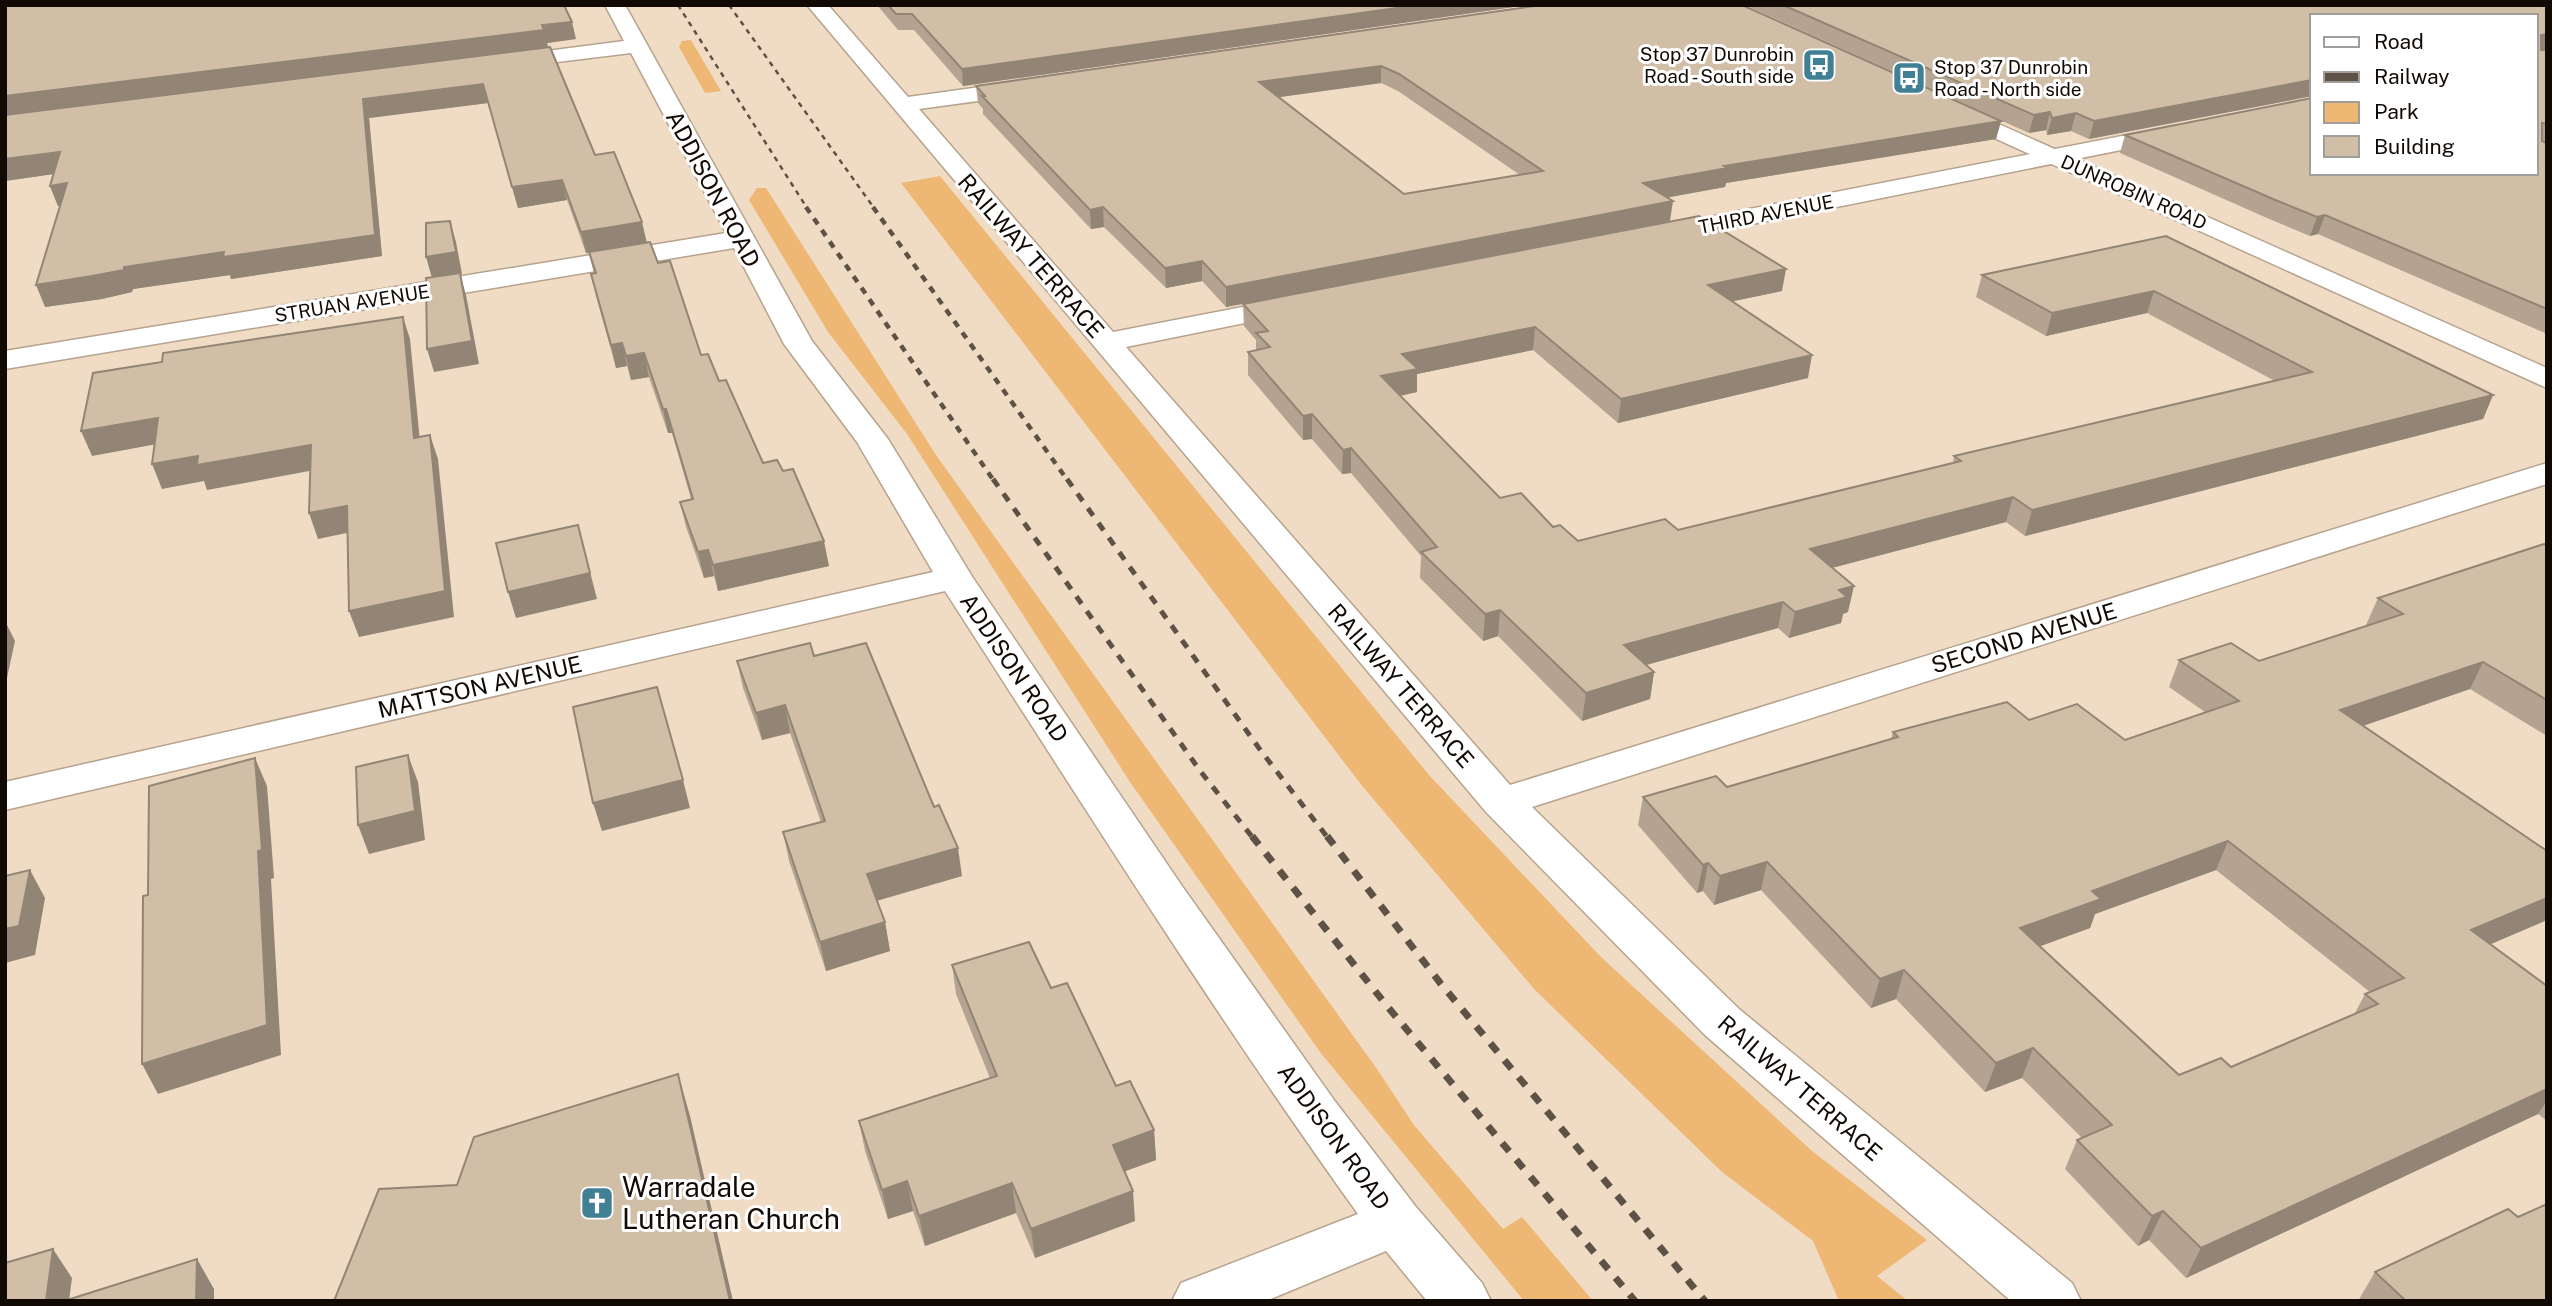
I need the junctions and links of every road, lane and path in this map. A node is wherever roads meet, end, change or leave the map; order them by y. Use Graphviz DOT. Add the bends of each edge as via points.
graph roads {
  1 [pos="615,5"];
  2 [pos="817,5"];
  3 [pos="636,46"];
  4 [pos="484,65"];
  5 [pos="1054,83"];
  6 [pos="1933,101"];
  7 [pos="902,105"];
  8 [pos="2195,129"];
  9 [pos="2056,157"];
  10 [pos="740,239"];
  11 [pos="1632,240"];
  12 [pos="1320,300"];
  13 [pos="1105,342"];
  14 [pos="5,360"];
  15 [pos="2547,379"];
  16 [pos="2547,473"];
  17 [pos="955,578"];
  18 [pos="5,796"];
  19 [pos="1501,802"];
  20 [pos="1396,1223"];
  21 [pos="1201,1301"];
  22 [pos="1462,1301"];
  23 [pos="2052,1301"];
  1 -- 3 [label="street, ADDISON ROAD"];
  2 -- 7 [label="street, RAILWAY TERRACE"];
  3 -- 4 [label="street"];
  3 -- 10 [label="street, ADDISON ROAD"];
  5 -- 7 [label="street"];
  6 -- 9 [label="street, DUNROBIN ROAD"];
  7 -- 13 [label="street, RAILWAY TERRACE"];
  8 -- 9 [label="street, THIRD AVENUE"];
  9 -- 11 [label="street, THIRD AVENUE"];
  9 -- 15 [label="street, DUNROBIN ROAD"];
  10 -- 14 [label="street, STRUAN AVENUE"];
  10 -- 17 [label="street, ADDISON ROAD" via="799,344 872,439"];
  12 -- 13 [label="street"];
  13 -- 19 [label="street, RAILWAY TERRACE"];
  16 -- 19 [label="street, SECOND AVENUE"];
  17 -- 18 [label="street, MATTSON AVENUE"];
  17 -- 20 [label="street, ADDISON ROAD" via="1166,897"];
  19 -- 23 [label="street, RAILWAY TERRACE" via="1722,1022"];
  20 -- 21 [label="street"];
  20 -- 22 [label="street, ADDISON ROAD"];
}
